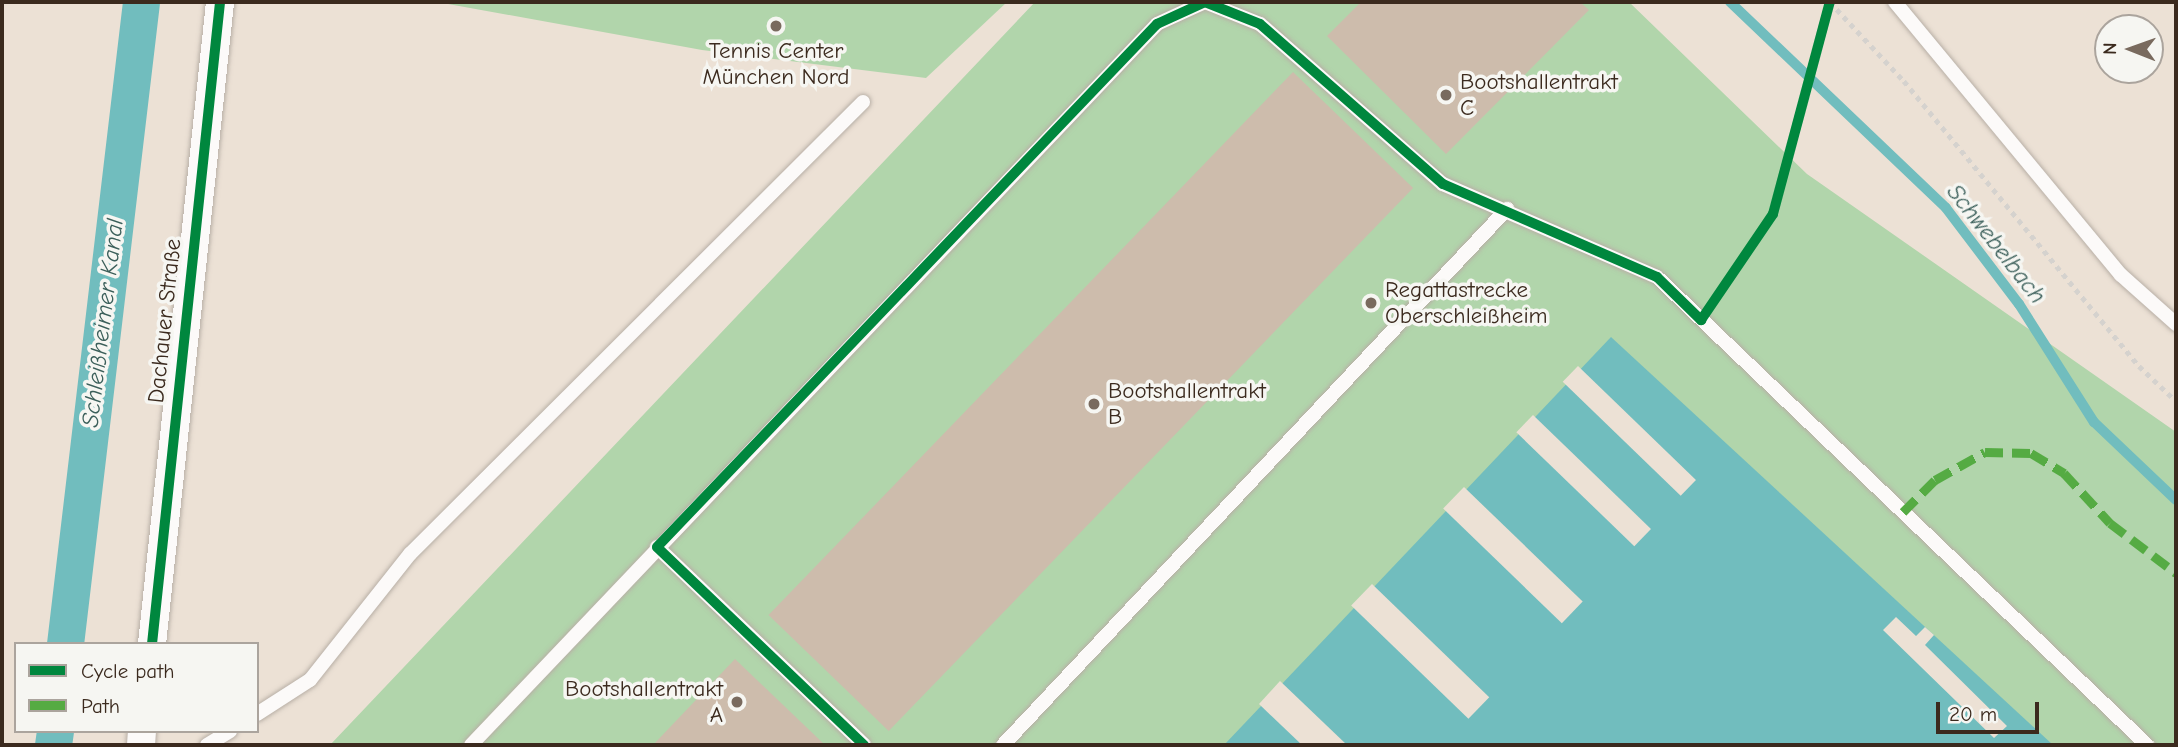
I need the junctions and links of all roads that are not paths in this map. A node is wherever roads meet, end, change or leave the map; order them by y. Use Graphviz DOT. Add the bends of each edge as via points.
graph roads {
  1 [pos="220,2"];
  2 [pos="1895,2"];
  3 [pos="863,102"];
  4 [pos="1507,209"];
  5 [pos="2176,324"];
  6 [pos="657,547"];
  7 [pos="152,642"];
  8 [pos="259,713"];
  9 [pos="227,733"];
  10 [pos="207,745"];
  11 [pos="471,745"];
  12 [pos="864,745"];
  13 [pos="1003,745"];
  14 [pos="2147,745"];
  1 -- 7 [label="street, Dachauer Straße"];
  2 -- 5 [label="lane" via="2122,275"];
  3 -- 8 [label="lane" via="410,554 310,680"];
  4 -- 6 [label="lane" via="1443,184 1260,24 1205,2 1157,24"];
  4 -- 13 [label="lane"];
  4 -- 14 [label="lane" via="1657,277"];
  6 -- 11 [label="lane"];
  6 -- 12 [label="lane"];
  9 -- 10 [label="lane"];
}
